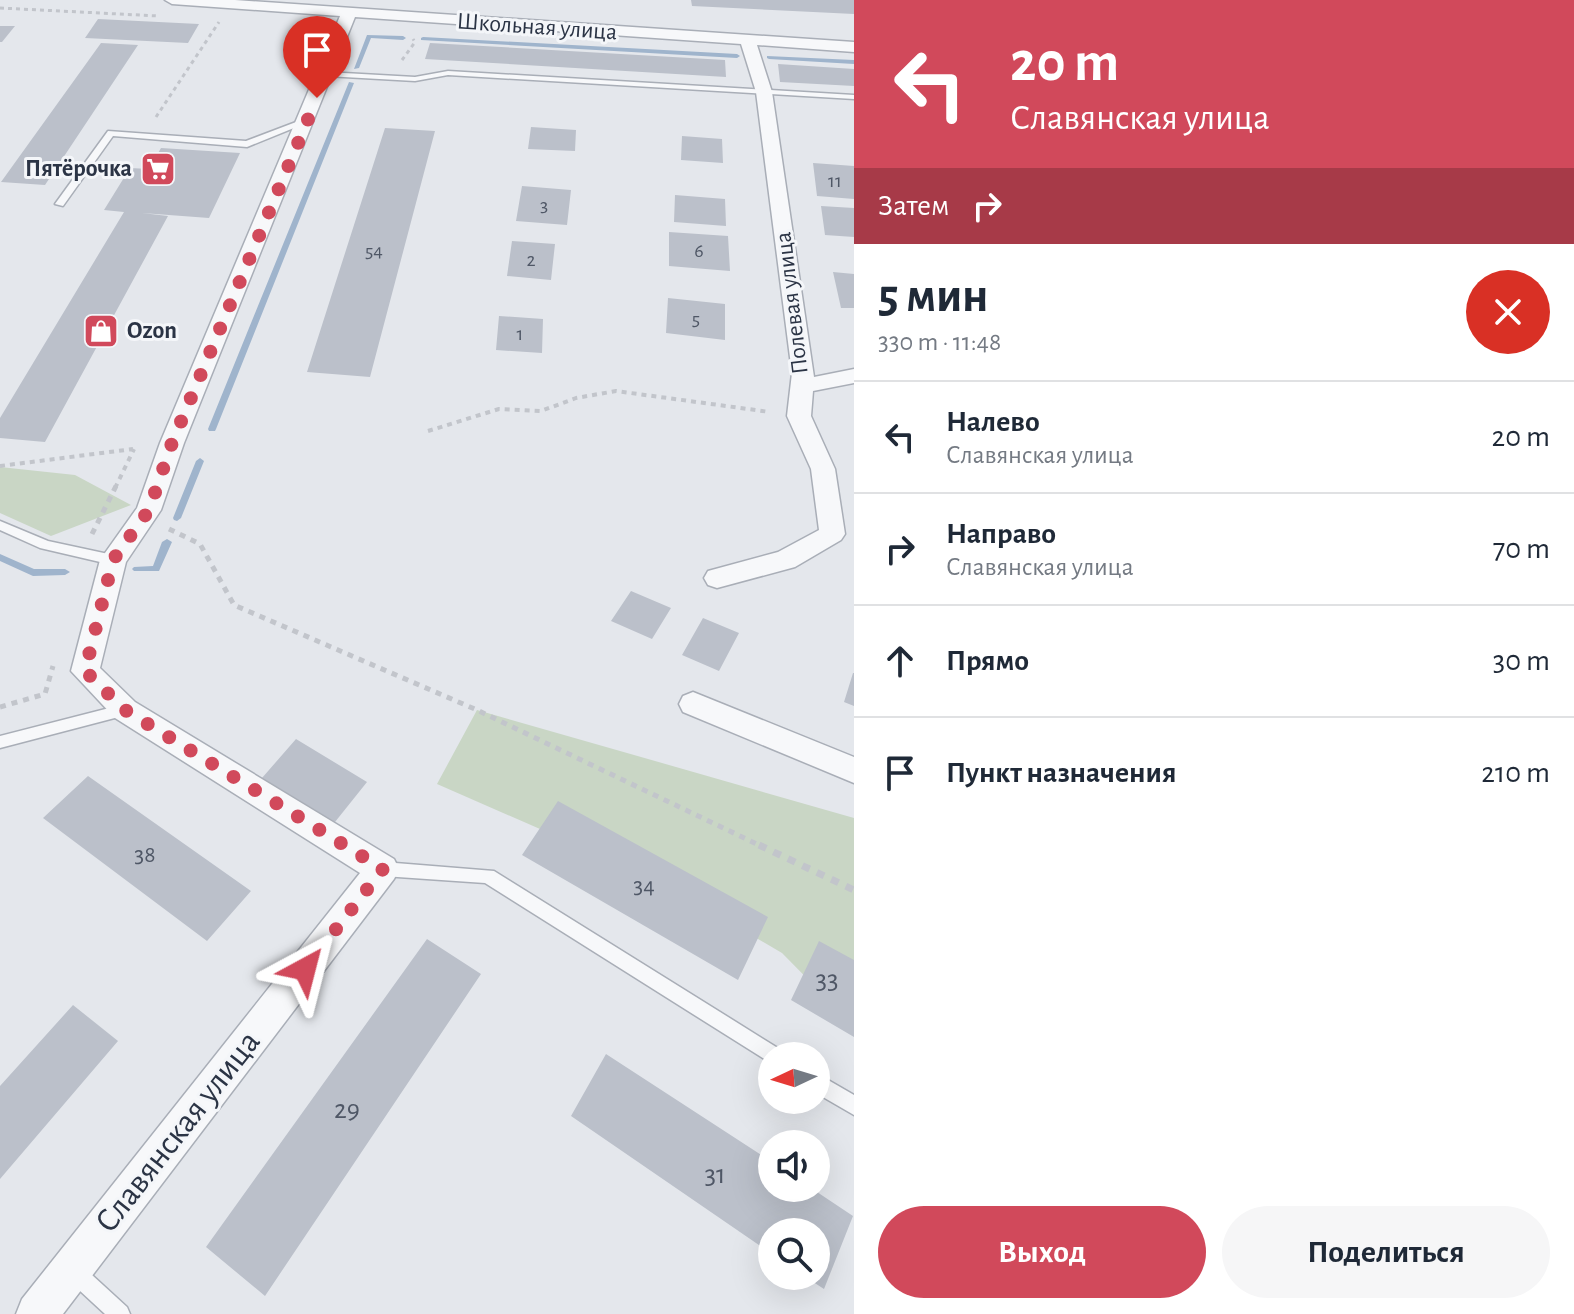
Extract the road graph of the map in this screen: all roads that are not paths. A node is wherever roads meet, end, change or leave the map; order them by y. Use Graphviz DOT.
graph roads {
  1 [pos="172,0"];
  2 [pos="229,2"];
  3 [pos="348,15"];
  4 [pos="748,41"];
  5 [pos="854,47"];
  6 [pos="326,74"];
  7 [pos="764,92"];
  8 [pos="854,97"];
  9 [pos="307,121"];
  10 [pos="60,204"];
  11 [pos="854,376"];
  12 [pos="801,386"];
  13 [pos="0,525"];
  14 [pos="113,560"];
  15 [pos="717,578"];
  16 [pos="693,704"];
  17 [pos="125,710"];
  18 [pos="0,742"];
  19 [pos="854,770"];
  20 [pos="383,869"];
  21 [pos="758,1045"];
  22 [pos="830,1091"];
  23 [pos="854,1106"];
  24 [pos="71,1270"];
  25 [pos="37,1314"];
  26 [pos="120,1314"];
  1 -- 2 [label="street, Школьная улица"];
  2 -- 3 [label="street, Школьная улица"];
  3 -- 4 [label="street, Школьная улица"];
  3 -- 6 [label="street"];
  4 -- 5 [label="street, Школьная улица"];
  4 -- 7 [label="street, Полевая улица"];
  6 -- 7 [label="lane"];
  6 -- 9 [label="street"];
  7 -- 8 [label="lane"];
  7 -- 12 [label="street, Полевая улица"];
  9 -- 10 [label="lane"];
  9 -- 14 [label="street"];
  11 -- 12 [label="street"];
  12 -- 15 [label="street, Полевая улица"];
  13 -- 14 [label="lane"];
  14 -- 17 [label="street"];
  16 -- 19 [label="street"];
  17 -- 18 [label="lane"];
  17 -- 20 [label="street"];
  20 -- 21 [label="lane"];
  20 -- 24 [label="street, Славянская улица"];
  22 -- 23 [label="lane"];
  24 -- 25 [label="street, Славянская улица"];
  24 -- 26 [label="lane"];
}
